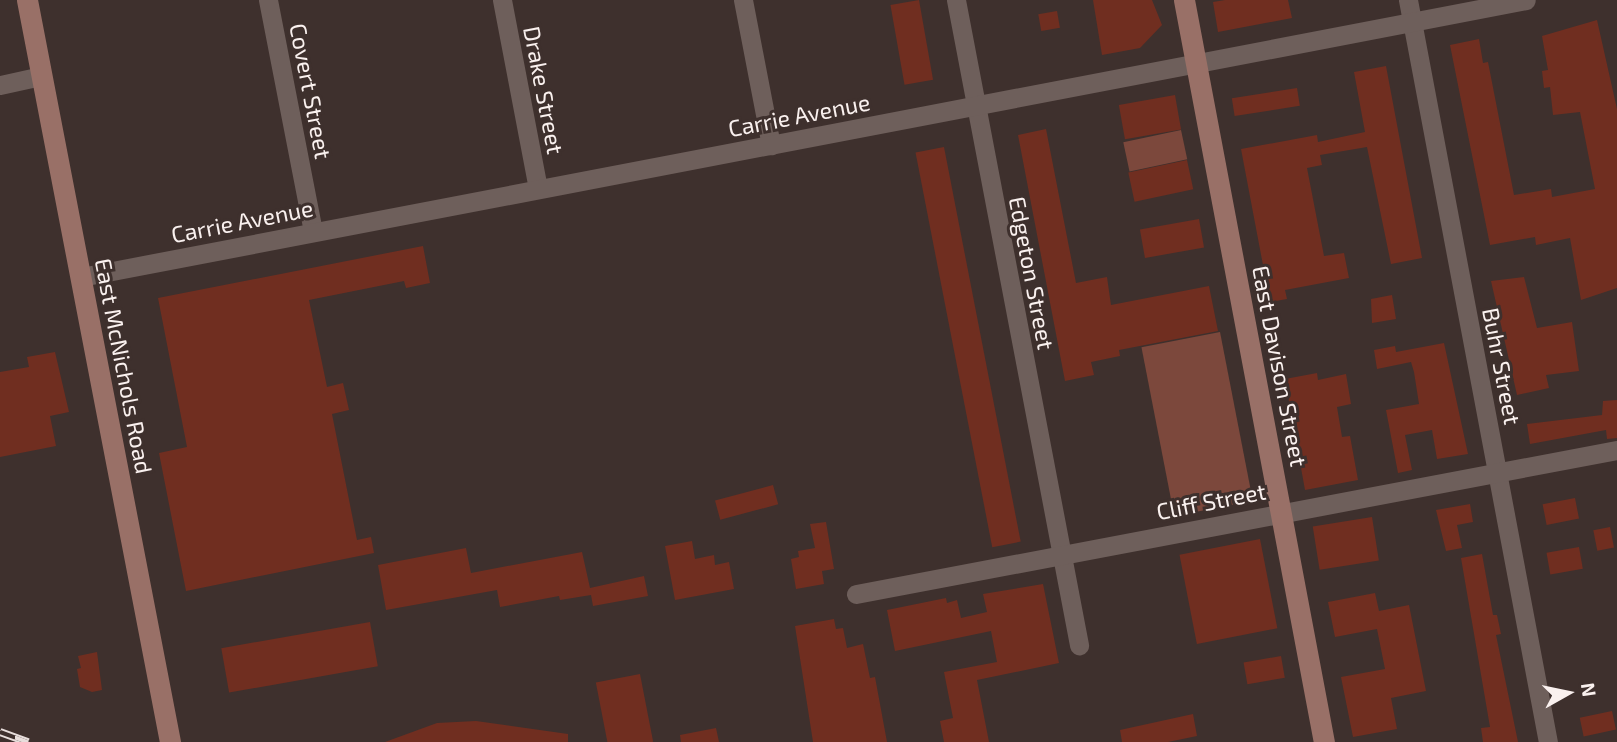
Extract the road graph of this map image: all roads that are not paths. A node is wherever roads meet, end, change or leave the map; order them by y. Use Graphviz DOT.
graph roads {
  1 [pos="27,0"];
  2 [pos="268,0"];
  3 [pos="502,0"];
  4 [pos="743,0"];
  5 [pos="956,0"];
  6 [pos="1184,0"];
  7 [pos="1408,0"];
  8 [pos="1526,0"];
  9 [pos="1412,22"];
  10 [pos="1196,64"];
  11 [pos="41,76"];
  12 [pos="0,85"];
  13 [pos="976,106"];
  14 [pos="771,145"];
  15 [pos="538,189"];
  16 [pos="313,232"];
  17 [pos="81,277"];
  18 [pos="1617,450"];
  19 [pos="1497,472"];
  20 [pos="1281,513"];
  21 [pos="1061,555"];
  22 [pos="856,594"];
  23 [pos="1079,645"];
  24 [pos="170,742"];
  25 [pos="1324,742"];
  26 [pos="1548,742"];
  1 -- 11 [label="main road, East McNichols Road"];
  2 -- 16 [label="street, Covert Street"];
  3 -- 15 [label="street, Drake Street"];
  4 -- 14 [label="street"];
  5 -- 13 [label="street, Edgeton Street"];
  6 -- 10 [label="main road, East Davison Street"];
  7 -- 9 [label="street, Buhr Street"];
  8 -- 9 [label="street, Carrie Avenue"];
  9 -- 10 [label="street, Carrie Avenue"];
  9 -- 19 [label="street, Buhr Street"];
  10 -- 13 [label="street, Carrie Avenue"];
  10 -- 20 [label="main road, East Davison Street"];
  11 -- 12 [label="street"];
  11 -- 17 [label="main road, East McNichols Road"];
  13 -- 14 [label="street, Carrie Avenue"];
  13 -- 21 [label="street, Edgeton Street"];
  14 -- 15 [label="street, Carrie Avenue"];
  15 -- 16 [label="street, Carrie Avenue"];
  16 -- 17 [label="street, Carrie Avenue"];
  17 -- 24 [label="main road, East McNichols Road"];
  18 -- 19 [label="street, Cliff Street"];
  19 -- 20 [label="street, Cliff Street"];
  19 -- 26 [label="street, Buhr Street"];
  20 -- 21 [label="street, Cliff Street"];
  20 -- 25 [label="main road, East Davison Street"];
  21 -- 22 [label="street, Cliff Street"];
  21 -- 23 [label="street, Edgeton Street"];
}
